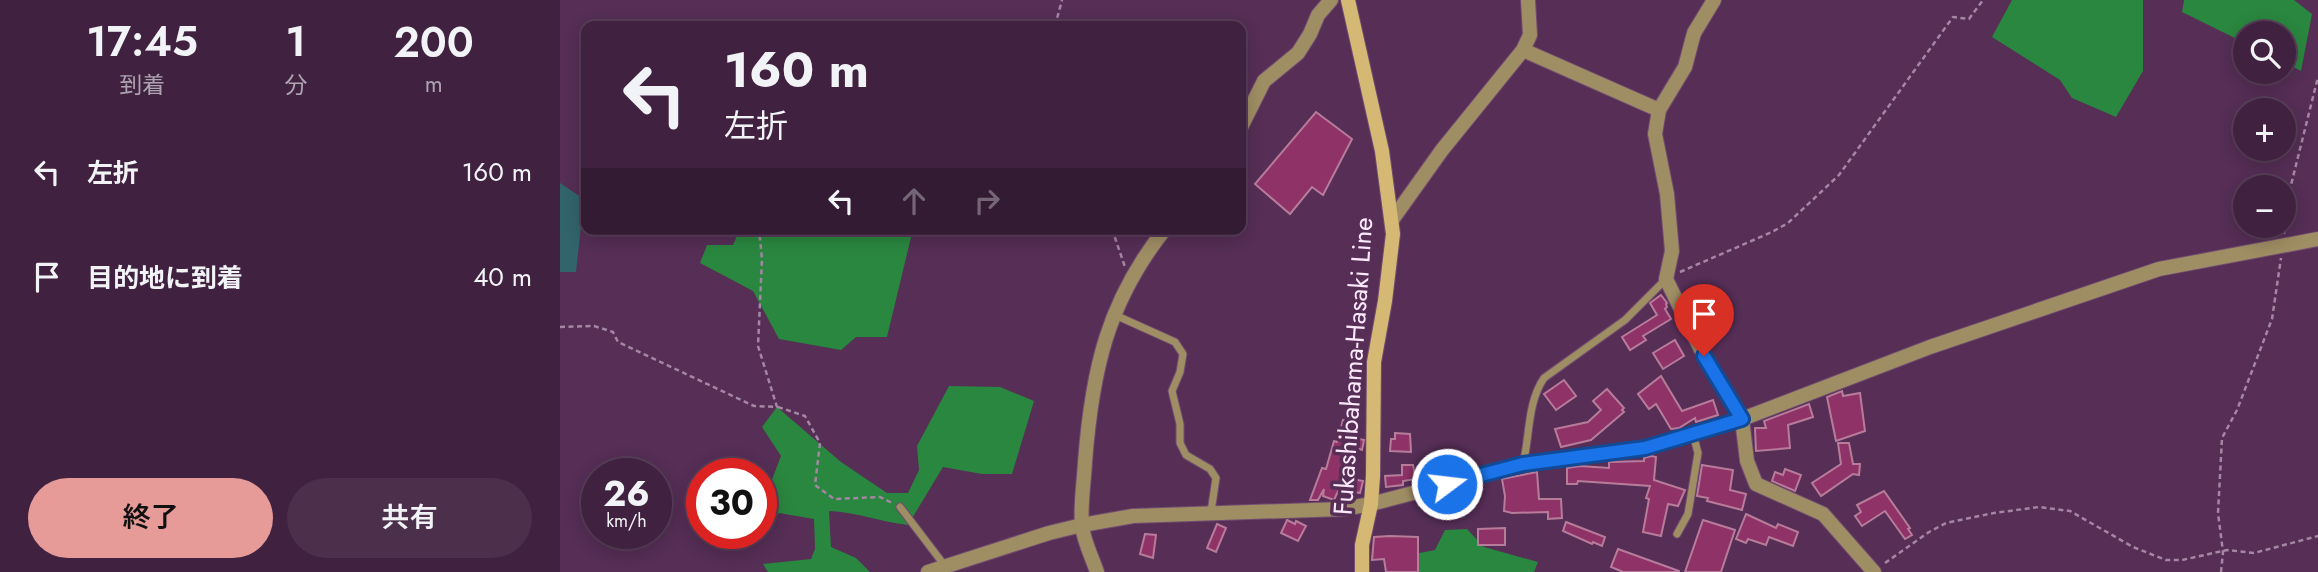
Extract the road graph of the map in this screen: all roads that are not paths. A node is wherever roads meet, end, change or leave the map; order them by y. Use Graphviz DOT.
graph roads {
  1 [pos="1331,0"];
  2 [pos="1348,0"];
  3 [pos="1528,0"];
  4 [pos="1714,0"];
  5 [pos="1523,50"];
  6 [pos="1659,110"];
  7 [pos="1246,117"];
  8 [pos="1392,220"];
  9 [pos="1160,235"];
  10 [pos="2318,239"];
  11 [pos="1667,278"];
  12 [pos="1114,315"];
  13 [pos="1742,419"];
  14 [pos="1693,434"];
  15 [pos="1523,464"];
  16 [pos="1371,504"];
  17 [pos="900,507"];
  18 [pos="1211,512"];
  19 [pos="1082,525"];
  20 [pos="1676,534"];
  21 [pos="946,566"];
  22 [pos="928,572"];
  23 [pos="1097,572"];
  24 [pos="1362,572"];
  25 [pos="1873,572"];
  1 -- 7 [label="street"];
  2 -- 8 [label="main road, Fukashibahama-Hasaki Line"];
  3 -- 5 [label="street"];
  4 -- 6 [label="street"];
  5 -- 6 [label="street"];
  5 -- 8 [label="street"];
  6 -- 11 [label="street"];
  8 -- 16 [label="main road, Fukashibahama-Hasaki Line"];
  9 -- 12 [label="street"];
  10 -- 13 [label="street"];
  11 -- 13 [label="street"];
  11 -- 15 [label="lane"];
  12 -- 18 [label="lane"];
  12 -- 19 [label="street"];
  13 -- 14 [label="street"];
  13 -- 25 [label="street"];
  14 -- 15 [label="street"];
  14 -- 20 [label="lane"];
  15 -- 16 [label="street"];
  16 -- 18 [label="street"];
  16 -- 24 [label="main road, Fukashibahama-Hasaki Line"];
  17 -- 21 [label="lane"];
  18 -- 19 [label="street"];
  19 -- 21 [label="street"];
  19 -- 23 [label="street"];
  21 -- 22 [label="street"];
}
